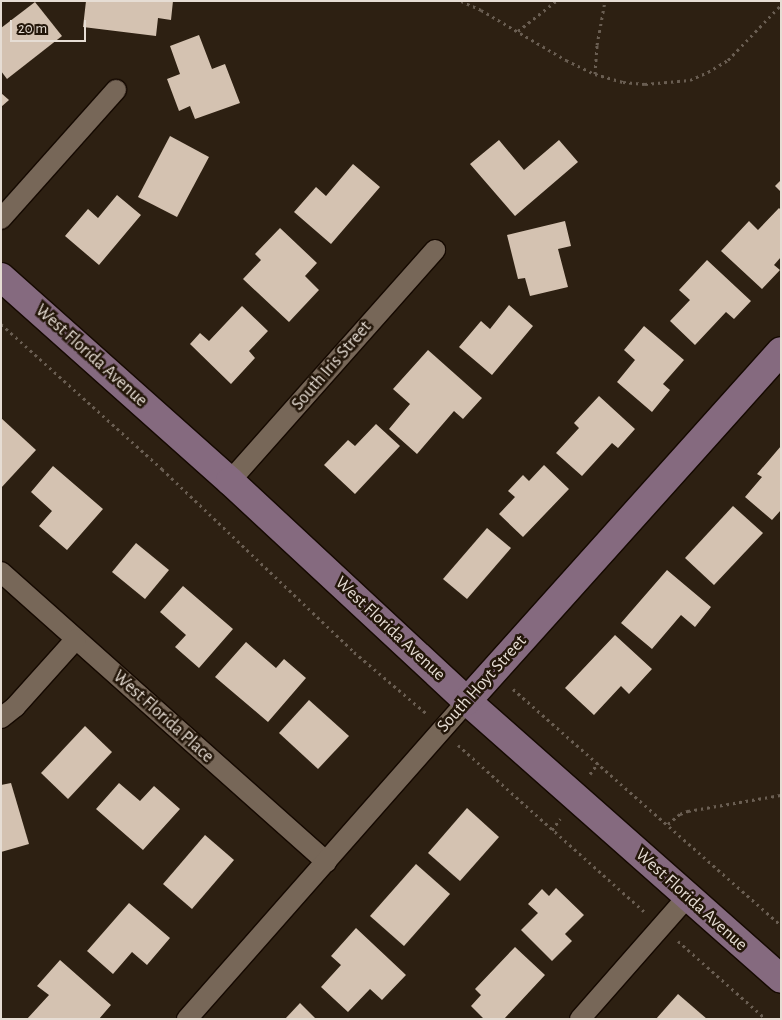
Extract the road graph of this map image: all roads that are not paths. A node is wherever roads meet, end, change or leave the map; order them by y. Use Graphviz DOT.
graph roads {
  1 [pos="116,90"];
  2 [pos="1,218"];
  3 [pos="435,250"];
  4 [pos="1,277"];
  5 [pos="781,351"];
  6 [pos="230,481"];
  7 [pos="1,572"];
  8 [pos="76,639"];
  9 [pos="467,701"];
  10 [pos="1,718"];
  11 [pos="326,862"];
  12 [pos="688,896"];
  13 [pos="781,979"];
  14 [pos="187,1019"];
  15 [pos="580,1019"];
  1 -- 2 [label="street"];
  3 -- 6 [label="street, South Iris Street"];
  4 -- 6 [label="street, West Florida Avenue"];
  5 -- 9 [label="street, South Hoyt Street"];
  6 -- 9 [label="street, West Florida Avenue"];
  7 -- 8 [label="street, West Florida Place"];
  8 -- 10 [label="street"];
  8 -- 11 [label="street, West Florida Place"];
  9 -- 11 [label="street, South Hoyt Street"];
  9 -- 12 [label="street, West Florida Avenue"];
  11 -- 14 [label="street, South Hoyt Street"];
  12 -- 13 [label="street, West Florida Avenue"];
  12 -- 15 [label="street"];
}
